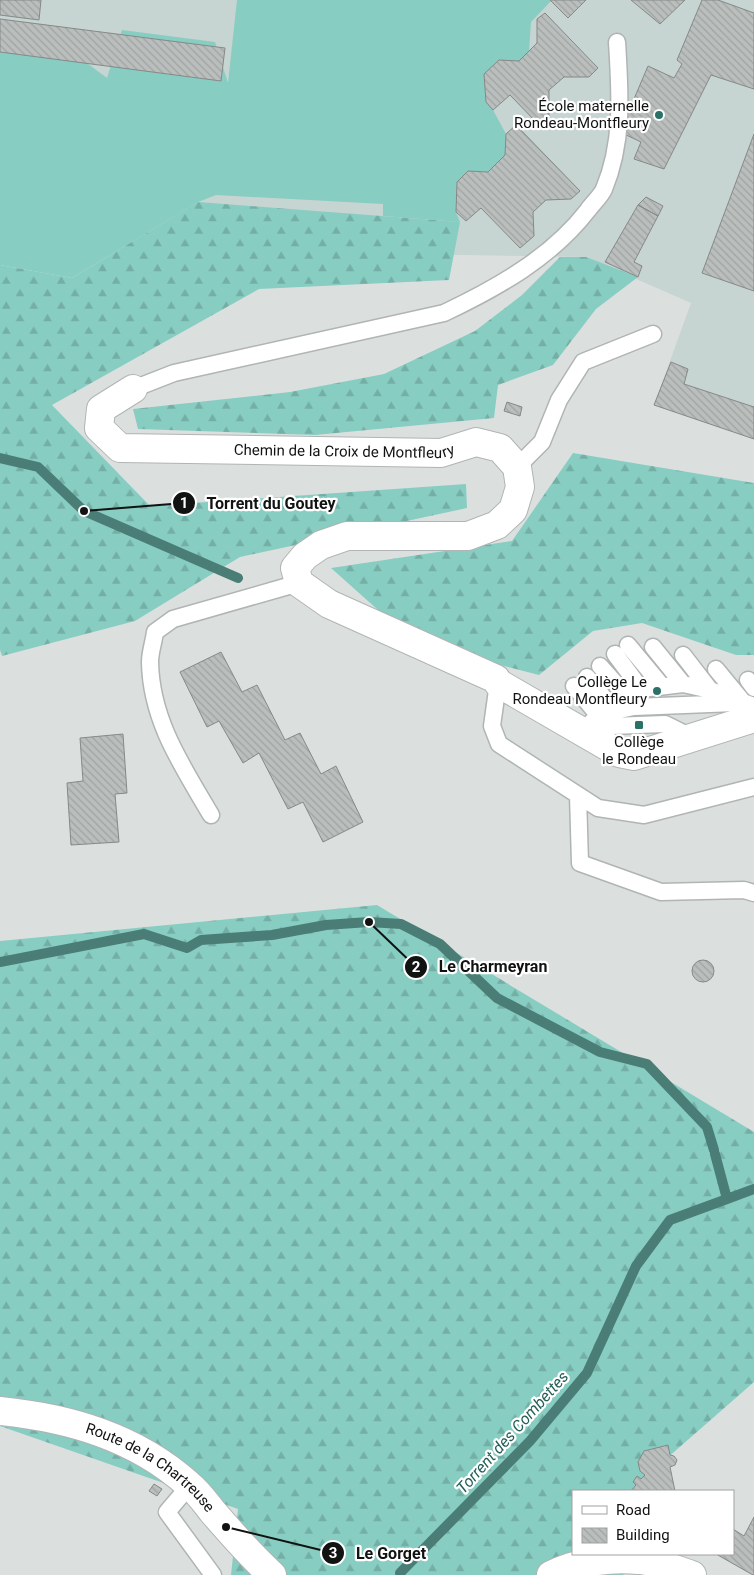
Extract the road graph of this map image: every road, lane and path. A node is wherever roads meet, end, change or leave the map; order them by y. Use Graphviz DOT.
graph roads {
  1 [pos="618,42"];
  2 [pos="652,334"];
  3 [pos="133,389"];
  4 [pos="517,468"];
  5 [pos="299,583"];
  6 [pos="653,647"];
  7 [pos="683,656"];
  8 [pos="600,666"];
  9 [pos="716,669"];
  10 [pos="588,677"];
  11 [pos="498,683"];
  12 [pos="683,684"];
  13 [pos="574,686"];
  14 [pos="662,686"];
  15 [pos="642,689"];
  16 [pos="710,690"];
  17 [pos="625,694"];
  18 [pos="751,709"];
  19 [pos="595,718"];
  20 [pos="754,787"];
  21 [pos="578,795"];
  22 [pos="211,815"];
  23 [pos="754,893"];
  24 [pos="0,1410"];
  25 [pos="190,1485"];
  26 [pos="213,1575"];
  27 [pos="272,1575"];
  28 [pos="551,1575"];
  29 [pos="692,1575"];
  1 -- 3 [label="lane, Chemin de la Croix de Montfleury"];
  2 -- 4 [label="lane"];
  3 -- 4 [label="street, Chemin de la Croix de Montfleury"];
  4 -- 5 [label="street"];
  5 -- 11 [label="street"];
  5 -- 22 [label="lane"];
  6 -- 12 [label="lane"];
  7 -- 16 [label="lane"];
  8 -- 17 [label="lane"];
  9 -- 18 [label="lane"];
  10 -- 19 [label="lane"];
  11 -- 19 [label="street"];
  11 -- 21 [label="lane"];
  12 -- 14 [label="lane"];
  12 -- 16 [label="lane"];
  13 -- 19 [label="lane"];
  14 -- 15 [label="lane"];
  14 -- 15 [label="lane"];
  15 -- 17 [label="lane"];
  16 -- 18 [label="lane"];
  17 -- 19 [label="lane"];
  18 -- 19 [label="lane"];
  18 -- 19 [label="street"];
  20 -- 21 [label="lane"];
  21 -- 23 [label="lane"];
  24 -- 25 [label="street, Route de la Chartreuse"];
  25 -- 26 [label="lane"];
  25 -- 27 [label="street, Route de la Chartreuse"];
  28 -- 29 [label="street"];
}
